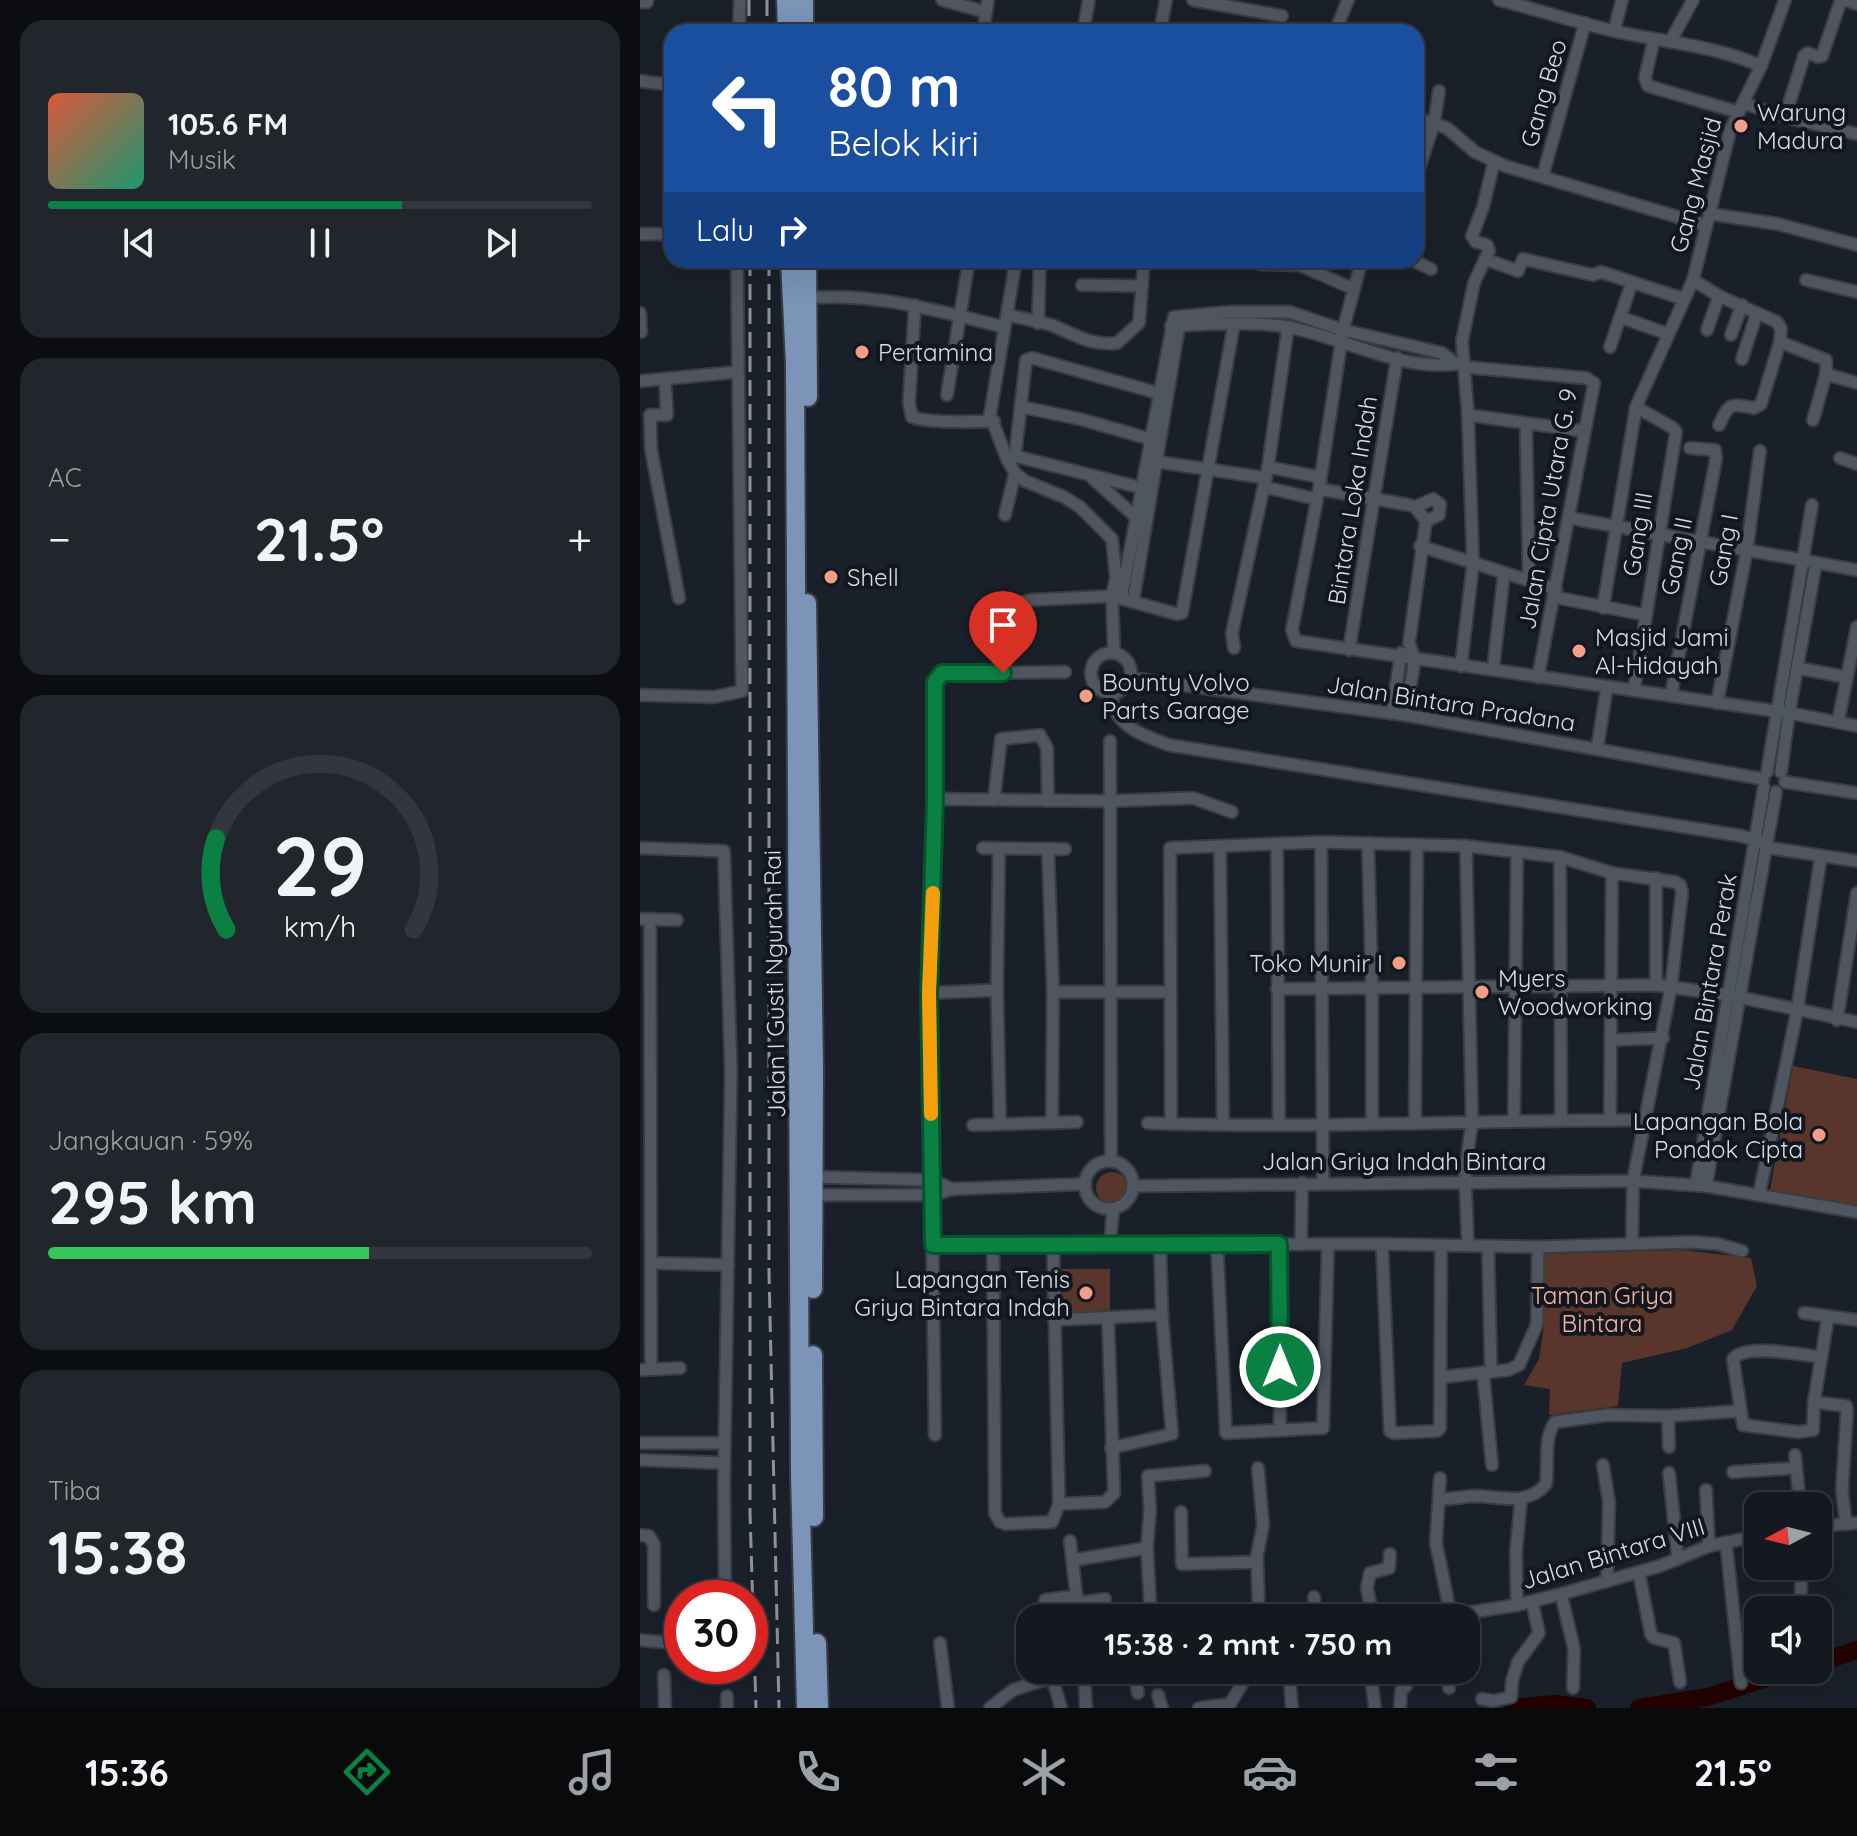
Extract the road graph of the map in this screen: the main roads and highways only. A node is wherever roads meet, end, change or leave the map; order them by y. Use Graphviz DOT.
graph roads {
  1 [pos="786,0"];
  2 [pos="804,0"];
  3 [pos="787,24"];
  4 [pos="804,24"];
  5 [pos="790,268"];
  6 [pos="807,268"];
  7 [pos="802,720"];
  8 [pos="806,1068"];
  9 [pos="807,1308"];
  10 [pos="806,1708"];
  11 [pos="819,1708"];
  1 -- 3 [label="main road"];
  2 -- 4 [label="main road"];
  5 -- 7 [label="main road, Jalan I Gusti Ngurah Rai"];
  6 -- 7 [label="main road, Jalan I Gusti Ngurah Rai"];
  7 -- 8 [label="main road, Jalan I Gusti Ngurah Rai"];
  8 -- 9 [label="main road, Jalan I Gusti Ngurah Rai"];
  8 -- 9 [label="main road, Jalan I Gusti Ngurah Rai"];
  9 -- 10 [label="main road, Jalan I Gusti Ngurah Rai"];
  9 -- 11 [label="main road, Jalan I Gusti Ngurah Rai"];
}
